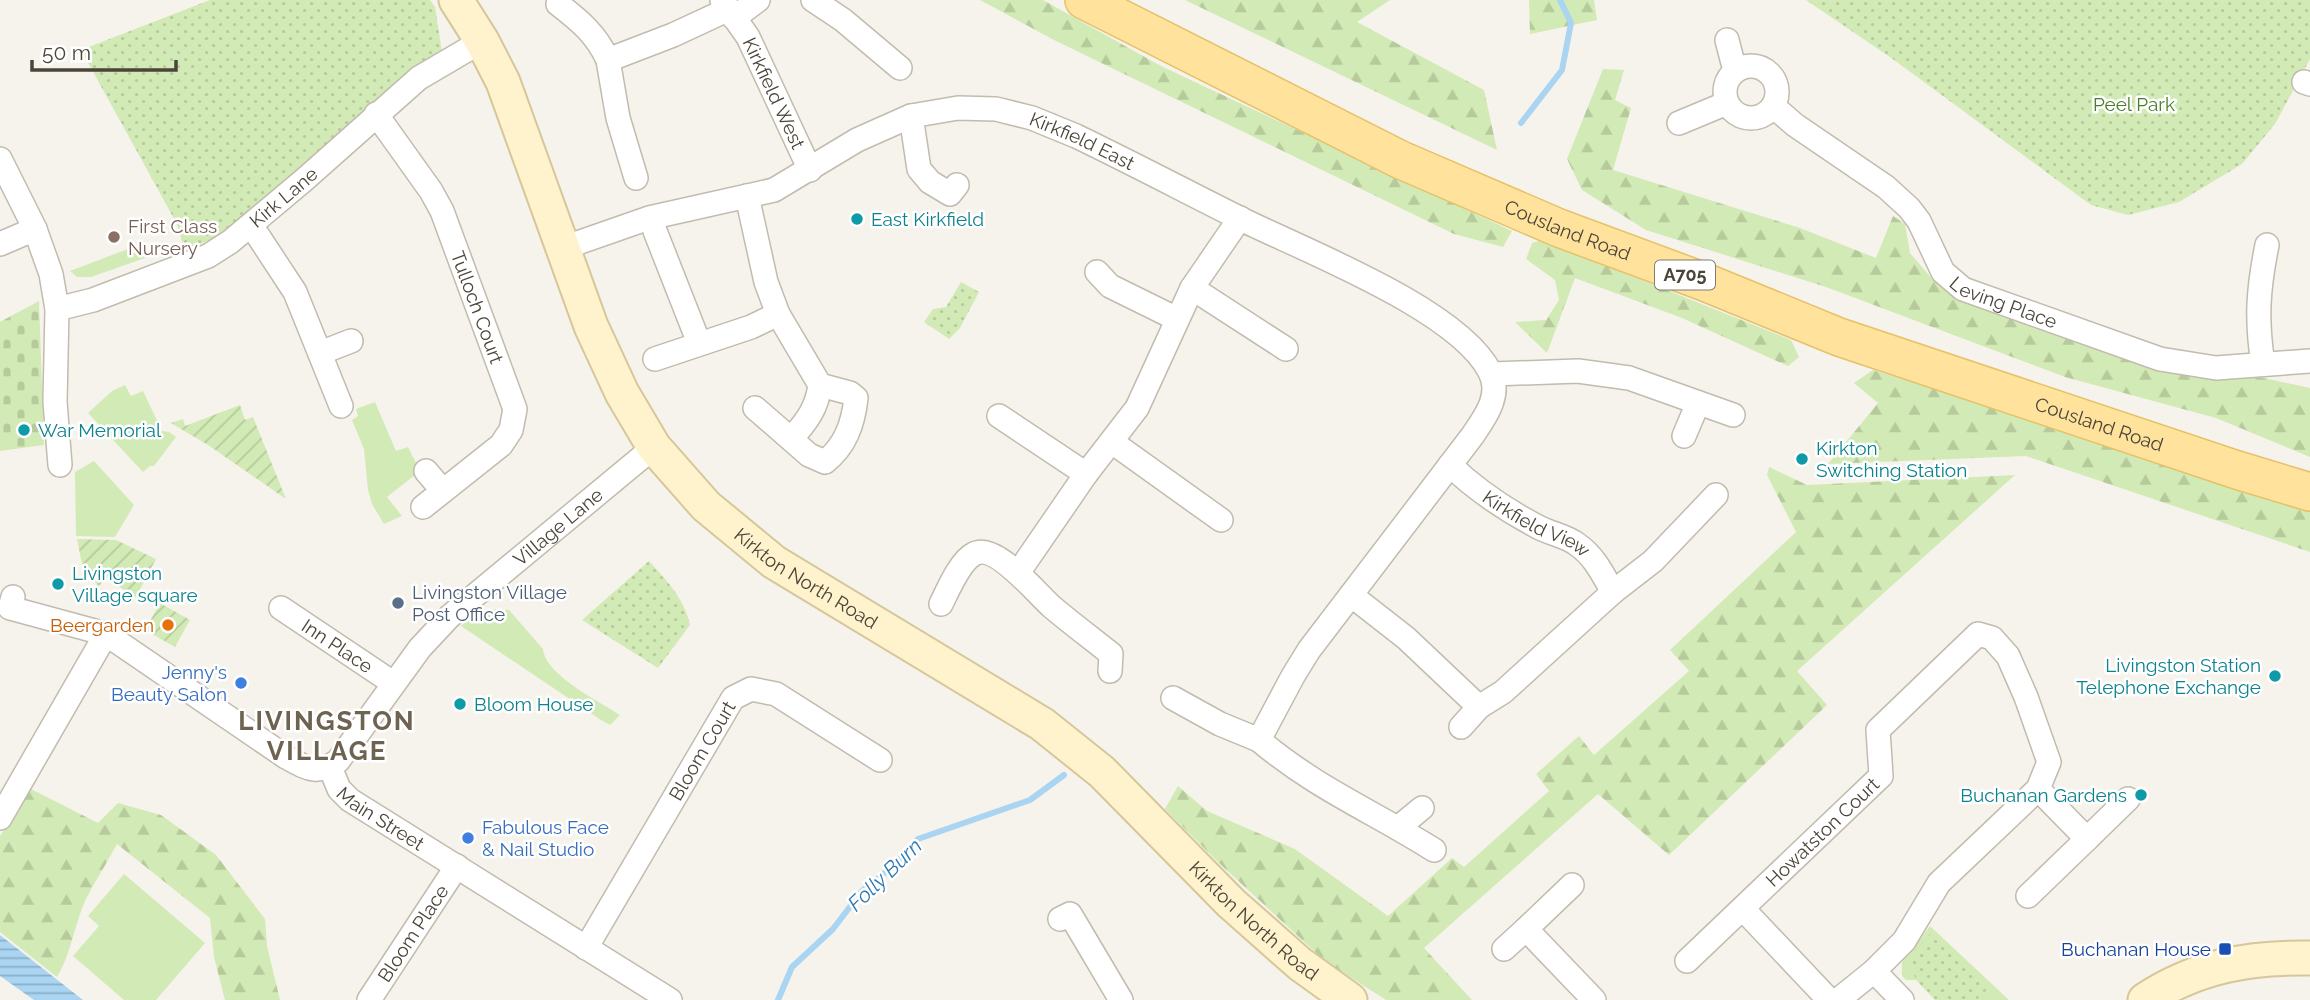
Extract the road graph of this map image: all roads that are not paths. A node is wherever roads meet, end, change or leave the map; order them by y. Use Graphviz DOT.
graph roads {
  1 [pos="456,0"];
  2 [pos="758,0"];
  3 [pos="813,0"];
  4 [pos="1084,0"];
  5 [pos="558,4"];
  6 [pos="728,9"];
  7 [pos="1727,40"];
  8 [pos="481,41"];
  9 [pos="608,60"];
  10 [pos="900,68"];
  11 [pos="1735,71"];
  12 [pos="1727,103"];
  13 [pos="1773,106"];
  14 [pos="376,114"];
  15 [pos="911,116"];
  16 [pos="1679,123"];
  17 [pos="0,159"];
  18 [pos="810,170"];
  19 [pos="636,178"];
  20 [pos="951,194"];
  21 [pos="747,196"];
  22 [pos="1240,218"];
  23 [pos="251,225"];
  24 [pos="36,229"];
  25 [pos="655,230"];
  26 [pos="0,244"];
  27 [pos="2267,245"];
  28 [pos="563,248"];
  29 [pos="1097,272"];
  30 [pos="1192,288"];
  31 [pos="57,309"];
  32 [pos="778,314"];
  33 [pos="1177,319"];
  34 [pos="351,341"];
  35 [pos="699,343"];
  36 [pos="1286,349"];
  37 [pos="320,353"];
  38 [pos="655,359"];
  39 [pos="2310,361"];
  40 [pos="2263,364"];
  41 [pos="1492,374"];
  42 [pos="820,385"];
  43 [pos="1698,403"];
  44 [pos="341,406"];
  45 [pos="755,408"];
  46 [pos="1733,415"];
  47 [pos="999,416"];
  48 [pos="1684,436"];
  49 [pos="792,438"];
  50 [pos="1112,442"];
  51 [pos="654,447"];
  52 [pos="60,465"];
  53 [pos="1450,465"];
  54 [pos="426,471"];
  55 [pos="1086,474"];
  56 [pos="443,491"];
  57 [pos="2310,492"];
  58 [pos="1716,495"];
  59 [pos="423,507"];
  60 [pos="1221,520"];
  61 [pos="1018,573"];
  62 [pos="1613,592"];
  63 [pos="1350,595"];
  64 [pos="13,597"];
  65 [pos="941,604"];
  66 [pos="281,608"];
  67 [pos="106,634"];
  68 [pos="1110,671"];
  69 [pos="393,683"];
  70 [pos="1173,698"];
  71 [pos="1479,707"];
  72 [pos="1461,727"];
  73 [pos="1259,740"];
  74 [pos="880,760"];
  75 [pos="330,766"];
  76 [pos="2038,789"];
  77 [pos="2128,800"];
  78 [pos="1422,808"];
  79 [pos="0,818"];
  80 [pos="1399,827"];
  81 [pos="2087,839"];
  82 [pos="1434,850"];
  83 [pos="457,866"];
  84 [pos="1572,885"];
  85 [pos="2028,896"];
  86 [pos="1743,909"];
  87 [pos="1073,912"];
  88 [pos="1526,929"];
  89 [pos="586,947"];
  90 [pos="1504,949"];
  91 [pos="2310,958"];
  92 [pos="1687,961"];
  93 [pos="1874,971"];
  94 [pos="362,996"];
  95 [pos="670,1000"];
  96 [pos="1121,1000"];
  97 [pos="1350,1000"];
  98 [pos="1594,1000"];
  99 [pos="1829,1000"];
  100 [pos="1838,1000"];
  101 [pos="1902,1000"];
  102 [pos="2145,1000"];
  1 -- 8 [label="main road, Kirkton North Road"];
  2 -- 6 [label="street, Kirkfield West"];
  3 -- 10 [label="street"];
  4 -- 57 [label="main road, Cousland Road / A705"];
  5 -- 9 [label="street"];
  6 -- 9 [label="street, Kirkfield West"];
  6 -- 18 [label="street, Kirkfield West"];
  7 -- 11 [label="street"];
  8 -- 14 [label="street, Kirk Lane"];
  8 -- 28 [label="main road, Kirkton North Road"];
  9 -- 19 [label="street"];
  11 -- 12 [label="street"];
  11 -- 13 [label="street"];
  12 -- 13 [label="street"];
  12 -- 16 [label="street"];
  13 -- 40 [label="street, Leving Place"];
  14 -- 23 [label="street, Kirk Lane"];
  14 -- 56 [label="street, Tulloch Court"];
  15 -- 18 [label="street, Kirkfield East"];
  15 -- 20 [label="street"];
  15 -- 22 [label="street, Kirkfield East"];
  17 -- 24 [label="street"];
  18 -- 21 [label="street, Kirkfield East"];
  21 -- 28 [label="street, Kirkfield East"];
  21 -- 32 [label="street"];
  22 -- 30 [label="street"];
  22 -- 41 [label="street, Kirkfield East"];
  23 -- 31 [label="street, Kirk Lane"];
  23 -- 37 [label="street"];
  24 -- 26 [label="street"];
  24 -- 31 [label="street"];
  25 -- 35 [label="street"];
  27 -- 40 [label="street"];
  28 -- 51 [label="main road, Kirkton North Road"];
  29 -- 33 [label="street"];
  30 -- 33 [label="street"];
  30 -- 36 [label="street"];
  31 -- 52 [label="street"];
  32 -- 35 [label="street"];
  32 -- 42 [label="street"];
  33 -- 50 [label="street"];
  34 -- 37 [label="street"];
  35 -- 38 [label="street"];
  37 -- 44 [label="street"];
  39 -- 40 [label="street, Leving Place"];
  41 -- 43 [label="street"];
  41 -- 53 [label="street"];
  42 -- 49 [label="street"];
  42 -- 49 [label="street"];
  43 -- 46 [label="street"];
  43 -- 48 [label="street"];
  45 -- 49 [label="street"];
  47 -- 55 [label="street"];
  50 -- 55 [label="street"];
  50 -- 60 [label="street"];
  51 -- 69 [label="street, Village Lane"];
  51 -- 97 [label="main road, Kirkton North Road"];
  53 -- 62 [label="street, Kirkfield View"];
  53 -- 63 [label="street"];
  54 -- 56 [label="street"];
  55 -- 61 [label="street"];
  56 -- 59 [label="street, Tulloch Court"];
  58 -- 62 [label="street"];
  61 -- 65 [label="street"];
  61 -- 68 [label="street"];
  62 -- 71 [label="street"];
  63 -- 71 [label="street"];
  63 -- 73 [label="street"];
  64 -- 67 [label="street"];
  66 -- 69 [label="street, Inn Place"];
  67 -- 75 [label="street, Main Street"];
  67 -- 79 [label="street"];
  69 -- 75 [label="street, Village Lane"];
  70 -- 73 [label="street"];
  71 -- 72 [label="street"];
  73 -- 80 [label="street"];
  74 -- 89 [label="street, Bloom Court"];
  75 -- 83 [label="street, Main Street"];
  76 -- 81 [label="street"];
  76 -- 86 [label="street, Howatston Court"];
  76 -- 93 [label="street"];
  77 -- 81 [label="street"];
  78 -- 80 [label="street"];
  80 -- 82 [label="street"];
  81 -- 85 [label="street"];
  83 -- 89 [label="street, Main Street"];
  83 -- 94 [label="street, Bloom Place"];
  84 -- 88 [label="street"];
  86 -- 92 [label="street, Howatston Court"];
  86 -- 99 [label="street"];
  87 -- 96 [label="street"];
  88 -- 90 [label="street"];
  88 -- 98 [label="street"];
  89 -- 95 [label="street, Main Street"];
  91 -- 102 [label="main road"];
  93 -- 100 [label="street"];
  93 -- 101 [label="street"];
}
